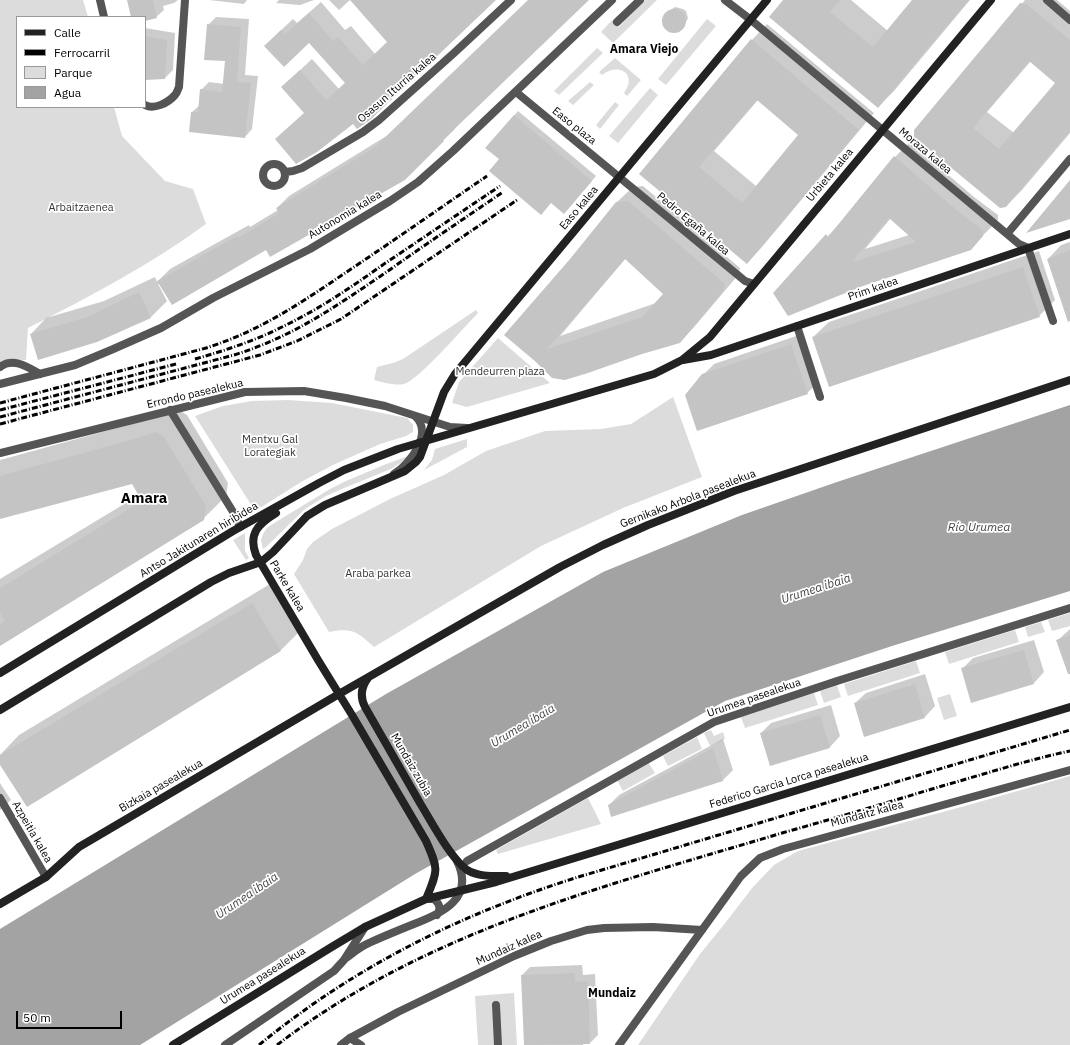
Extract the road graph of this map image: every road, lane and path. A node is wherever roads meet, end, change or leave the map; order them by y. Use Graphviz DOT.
graph roads {
  1 [pos="100,0"];
  2 [pos="185,0"];
  3 [pos="511,0"];
  4 [pos="612,0"];
  5 [pos="640,0"];
  6 [pos="725,0"];
  7 [pos="767,0"];
  8 [pos="991,0"];
  9 [pos="1047,0"];
  10 [pos="104,16"];
  11 [pos="751,20"];
  12 [pos="1070,20"];
  13 [pos="617,22"];
  14 [pos="516,92"];
  15 [pos="146,105"];
  16 [pos="882,130"];
  17 [pos="1070,159"];
  18 [pos="285,172"];
  19 [pos="619,177"];
  20 [pos="1007,234"];
  21 [pos="1070,234"];
  22 [pos="1028,248"];
  23 [pos="754,284"];
  24 [pos="1053,321"];
  25 [pos="797,326"];
  26 [pos="682,360"];
  27 [pos="0,367"];
  28 [pos="40,374"];
  29 [pos="1070,380"];
  30 [pos="0,384"];
  31 [pos="820,397"];
  32 [pos="170,410"];
  33 [pos="414,416"];
  34 [pos="434,422"];
  35 [pos="469,428"];
  36 [pos="423,441"];
  37 [pos="0,453"];
  38 [pos="294,497"];
  39 [pos="240,527"];
  40 [pos="260,562"];
  41 [pos="1070,608"];
  42 [pos="0,673"];
  43 [pos="368,677"];
  44 [pos="339,694"];
  45 [pos="1070,707"];
  46 [pos="0,710"];
  47 [pos="1070,770"];
  48 [pos="0,798"];
  49 [pos="457,861"];
  50 [pos="467,861"];
  51 [pos="515,876"];
  52 [pos="46,877"];
  53 [pos="460,890"];
  54 [pos="426,899"];
  55 [pos="0,904"];
  56 [pos="437,915"];
  57 [pos="365,928"];
  58 [pos="702,930"];
  59 [pos="344,960"];
  60 [pos="496,1005"];
  61 [pos="350,1038"];
  62 [pos="173,1045"];
  63 [pos="225,1045"];
  64 [pos="341,1045"];
  65 [pos="361,1045"];
  66 [pos="498,1045"];
  67 [pos="619,1045"];
  1 -- 10 [label="street"];
  2 -- 15 [label="street"];
  3 -- 18 [label="street, Osasun Iturria kalea"];
  4 -- 14 [label="street, Autonomia kalea"];
  5 -- 13 [label="street"];
  6 -- 11 [label="street, Moraza kalea"];
  7 -- 11 [label="main road, Easo kalea"];
  8 -- 16 [label="main road, Urbieta kalea"];
  9 -- 12 [label="street"];
  11 -- 16 [label="street, Moraza kalea"];
  11 -- 19 [label="main road, Easo kalea"];
  14 -- 19 [label="street, Easo plaza"];
  14 -- 28 [label="street, Autonomia kalea"];
  16 -- 20 [label="street, Moraza kalea"];
  16 -- 23 [label="main road, Urbieta kalea"];
  17 -- 20 [label="street"];
  19 -- 23 [label="street, Pedro Egaña kalea"];
  19 -- 34 [label="main road, Easo kalea"];
  20 -- 22 [label="street, Moraza kalea"];
  21 -- 22 [label="main road, Prim kalea"];
  22 -- 24 [label="street"];
  22 -- 25 [label="main road, Prim kalea"];
  23 -- 26 [label="main road, Urbieta kalea"];
  25 -- 26 [label="main road, Prim kalea"];
  25 -- 31 [label="street"];
  26 -- 35 [label="main road"];
  27 -- 28 [label="street"];
  28 -- 30 [label="street, Autonomia kalea"];
  29 -- 43 [label="main road, Gernikako Arbola pasealekua"];
  32 -- 33 [label="street, Errondo pasealekua"];
  32 -- 37 [label="street, Errondo pasealekua"];
  32 -- 39 [label="street"];
  33 -- 34 [label="street"];
  33 -- 36 [label="street"];
  34 -- 35 [label="street"];
  34 -- 36 [label="main road, Easo kalea"];
  35 -- 36 [label="main road, Antso Jakitunaren hiribidea"];
  36 -- 38 [label="main road, Antso Jakitunaren hiribidea"];
  36 -- 40 [label="main road"];
  38 -- 39 [label="main road, Antso Jakitunaren hiribidea"];
  38 -- 40 [label="main road, Parke kalea"];
  39 -- 42 [label="main road, Antso Jakitunaren hiribidea"];
  40 -- 44 [label="main road, Parke kalea"];
  40 -- 46 [label="main road"];
  41 -- 50 [label="street, Urumea pasealekua"];
  43 -- 44 [label="main road, Gernikako Arbola pasealekua"];
  43 -- 49 [label="main road, Mundaiz zubia"];
  44 -- 52 [label="main road, Bizkaia pasealekua"];
  44 -- 54 [label="main road"];
  45 -- 51 [label="main road, Federico Garcia Lorca pasealekua"];
  47 -- 58 [label="street, Mundaitz kalea"];
  48 -- 52 [label="street, Azpeitia kalea"];
  49 -- 51 [label="main road, Federico Garcia Lorca pasealekua"];
  49 -- 53 [label="street"];
  51 -- 53 [label="main road, Federico Garcia Lorca pasealekua"];
  52 -- 55 [label="main road, Bizkaia pasealekua"];
  53 -- 54 [label="main road, Federico Garcia Lorca pasealekua"];
  53 -- 56 [label="street"];
  54 -- 56 [label="street"];
  54 -- 57 [label="main road, Urumea pasealekua"];
  56 -- 59 [label="street"];
  57 -- 59 [label="street"];
  57 -- 62 [label="main road, Urumea pasealekua"];
  58 -- 61 [label="street, Mundaiz kalea"];
  58 -- 67 [label="street, Mundaitz kalea"];
  59 -- 63 [label="street"];
  60 -- 66 [label="street"];
  61 -- 64 [label="street, Mundaiz kalea"];
  61 -- 65 [label="street"];
}
